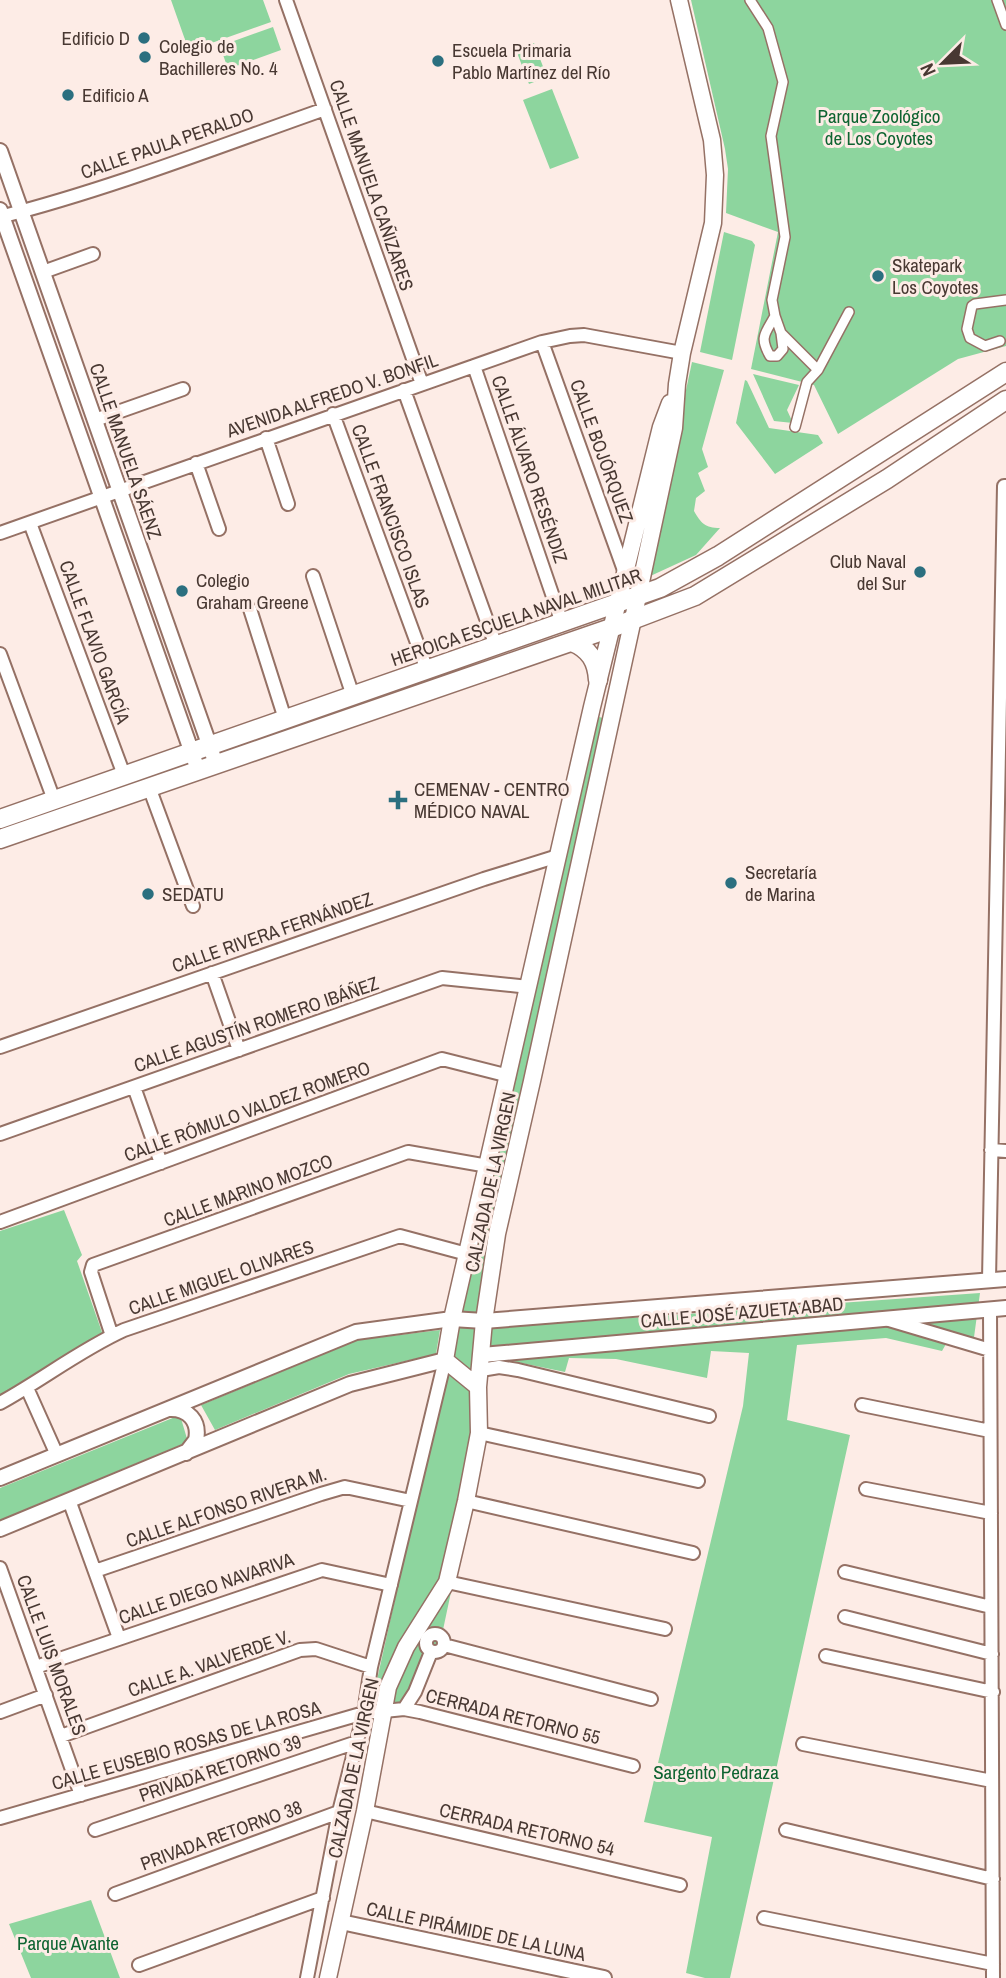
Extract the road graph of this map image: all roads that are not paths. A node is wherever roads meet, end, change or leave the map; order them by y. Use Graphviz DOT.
graph roads {
  1 [pos="286,0"];
  2 [pos="679,0"];
  3 [pos="750,0"];
  4 [pos="997,0"];
  5 [pos="1006,25"];
  6 [pos="325,109"];
  7 [pos="0,151"];
  8 [pos="22,213"];
  9 [pos="1,215"];
  10 [pos="5,240"];
  11 [pos="93,254"];
  12 [pos="43,272"];
  13 [pos="1006,300"];
  14 [pos="849,312"];
  15 [pos="775,316"];
  16 [pos="781,333"];
  17 [pos="1000,341"];
  18 [pos="542,342"];
  19 [pos="682,354"];
  20 [pos="474,366"];
  21 [pos="818,370"];
  22 [pos="1006,372"];
  23 [pos="422,384"];
  24 [pos="677,384"];
  25 [pos="183,389"];
  26 [pos="404,390"];
  27 [pos="1006,400"];
  28 [pos="334,414"];
  29 [pos="95,420"];
  30 [pos="795,427"];
  31 [pos="266,438"];
  32 [pos="872,458"];
  33 [pos="196,463"];
  34 [pos="887,479"];
  35 [pos="1005,486"];
  36 [pos="120,491"];
  37 [pos="101,497"];
  38 [pos="288,504"];
  39 [pos="30,523"];
  40 [pos="219,530"];
  41 [pos="0,533"];
  42 [pos="1004,570"];
  43 [pos="625,573"];
  44 [pos="313,576"];
  45 [pos="638,596"];
  46 [pos="618,604"];
  47 [pos="250,609"];
  48 [pos="633,619"];
  49 [pos="562,623"];
  50 [pos="611,628"];
  51 [pos="572,642"];
  52 [pos="496,646"];
  53 [pos="1004,649"];
  54 [pos="0,654"];
  55 [pos="427,670"];
  56 [pos="598,680"];
  57 [pos="353,696"];
  58 [pos="285,719"];
  59 [pos="210,746"];
  60 [pos="191,752"];
  61 [pos="216,764"];
  62 [pos="198,770"];
  63 [pos="124,775"];
  64 [pos="149,787"];
  65 [pos="1002,796"];
  66 [pos="54,800"];
  67 [pos="0,819"];
  68 [pos="0,839"];
  69 [pos="558,856"];
  70 [pos="1002,866"];
  71 [pos="193,906"];
  72 [pos="1001,924"];
  73 [pos="212,974"];
  74 [pos="1000,985"];
  75 [pos="529,987"];
  76 [pos="0,1047"];
  77 [pos="239,1050"];
  78 [pos="509,1076"];
  79 [pos="134,1087"];
  80 [pos="0,1134"];
  81 [pos="991,1150"];
  82 [pos="1006,1151"];
  83 [pos="162,1163"];
  84 [pos="488,1166"];
  85 [pos="0,1222"];
  86 [pos="467,1254"];
  87 [pos="1006,1279"];
  88 [pos="989,1280"];
  89 [pos="1006,1308"];
  90 [pos="990,1310"];
  91 [pos="452,1319"];
  92 [pos="885,1319"];
  93 [pos="484,1321"];
  94 [pos="112,1336"];
  95 [pos="990,1350"];
  96 [pos="445,1360"];
  97 [pos="480,1371"];
  98 [pos="27,1388"];
  99 [pos="0,1403"];
  100 [pos="862,1405"];
  101 [pos="163,1411"];
  102 [pos="709,1416"];
  103 [pos="990,1431"];
  104 [pos="479,1433"];
  105 [pos="57,1455"];
  106 [pos="181,1455"];
  107 [pos="0,1478"];
  108 [pos="698,1481"];
  109 [pos="866,1489"];
  110 [pos="69,1500"];
  111 [pos="411,1501"];
  112 [pos="466,1501"];
  113 [pos="991,1513"];
  114 [pos="0,1529"];
  115 [pos="693,1553"];
  116 [pos="0,1567"];
  117 [pos="95,1571"];
  118 [pos="845,1572"];
  119 [pos="447,1582"];
  120 [pos="391,1584"];
  121 [pos="5,1598"];
  122 [pos="991,1607"];
  123 [pos="845,1617"];
  124 [pos="665,1629"];
  125 [pos="119,1638"];
  126 [pos="992,1654"];
  127 [pos="827,1656"];
  128 [pos="37,1667"];
  129 [pos="371,1667"];
  130 [pos="993,1692"];
  131 [pos="46,1695"];
  132 [pos="651,1699"];
  133 [pos="404,1709"];
  134 [pos="0,1712"];
  135 [pos="364,1713"];
  136 [pos="383,1713"];
  137 [pos="61,1736"];
  138 [pos="357,1742"];
  139 [pos="803,1744"];
  140 [pos="634,1766"];
  141 [pos="992,1781"];
  142 [pos="81,1796"];
  143 [pos="365,1811"];
  144 [pos="339,1812"];
  145 [pos="0,1818"];
  146 [pos="96,1830"];
  147 [pos="786,1830"];
  148 [pos="993,1879"];
  149 [pos="680,1885"];
  150 [pos="115,1894"];
  151 [pos="323,1898"];
  152 [pos="764,1918"];
  153 [pos="341,1922"];
  154 [pos="139,1965"];
  155 [pos="993,1971"];
  156 [pos="307,1978"];
  157 [pos="328,1978"];
  158 [pos="604,1978"];
  1 -- 6 [label="street, CALLE MANUELA CAÑIZARES"];
  2 -- 19 [label="main road, CALZADA DE LA VIRGEN"];
  3 -- 15 [label="street"];
  4 -- 5 [label="street"];
  6 -- 8 [label="street, CALLE PAULA PERALDO"];
  6 -- 23 [label="street, CALLE MANUELA CAÑIZARES"];
  7 -- 8 [label="street, CALLE MANUELA SÁENZ"];
  8 -- 9 [label="street, CALLE PAULA PERALDO"];
  8 -- 12 [label="street, CALLE MANUELA SÁENZ"];
  9 -- 10 [label="street, CALLE MANUELA SÁENZ"];
  10 -- 37 [label="street, CALLE MANUELA SÁENZ"];
  11 -- 12 [label="street"];
  12 -- 29 [label="street, CALLE MANUELA SÁENZ"];
  13 -- 17 [label="street"];
  14 -- 21 [label="street"];
  15 -- 16 [label="street"];
  15 -- 16 [label="street"];
  16 -- 21 [label="street"];
  18 -- 19 [label="street, AVENIDA ALFREDO V. BONFIL"];
  18 -- 20 [label="street, AVENIDA ALFREDO V. BONFIL"];
  18 -- 43 [label="street, CALLE BOJÓRQUEZ"];
  19 -- 24 [label="main road, CALZADA DE LA VIRGEN"];
  20 -- 23 [label="street, AVENIDA ALFREDO V. BONFIL"];
  20 -- 49 [label="street, CALLE ÁLVARO RESÉNDIZ"];
  21 -- 30 [label="street"];
  22 -- 32 [label="main road, HEROICA ESCUELA NAVAL MILITAR"];
  23 -- 26 [label="street, AVENIDA ALFREDO V. BONFIL"];
  24 -- 43 [label="main road, CALZADA DE LA VIRGEN"];
  24 -- 45 [label="main road, CALZADA DE LA VIRGEN"];
  25 -- 29 [label="street"];
  26 -- 28 [label="street, AVENIDA ALFREDO V. BONFIL"];
  26 -- 52 [label="street"];
  27 -- 34 [label="main road, HEROICA ESCUELA NAVAL MILITAR"];
  28 -- 31 [label="street, AVENIDA ALFREDO V. BONFIL"];
  28 -- 55 [label="street, CALLE FRANCISCO ISLAS"];
  29 -- 36 [label="street, CALLE MANUELA SÁENZ"];
  31 -- 33 [label="street, AVENIDA ALFREDO V. BONFIL"];
  31 -- 38 [label="street"];
  32 -- 34 [label="main road"];
  32 -- 45 [label="main road, HEROICA ESCUELA NAVAL MILITAR"];
  33 -- 36 [label="street, AVENIDA ALFREDO V. BONFIL"];
  33 -- 40 [label="street"];
  34 -- 48 [label="main road, HEROICA ESCUELA NAVAL MILITAR"];
  35 -- 42 [label="street"];
  36 -- 37 [label="street, AVENIDA ALFREDO V. BONFIL"];
  36 -- 59 [label="street, CALLE MANUELA SÁENZ"];
  37 -- 39 [label="street, AVENIDA ALFREDO V. BONFIL"];
  37 -- 60 [label="street, CALLE MANUELA SÁENZ"];
  39 -- 41 [label="street, AVENIDA ALFREDO V. BONFIL"];
  39 -- 63 [label="street, CALLE FLAVIO GARCÍA"];
  42 -- 53 [label="street"];
  43 -- 46 [label="main road, CALZADA DE LA VIRGEN"];
  44 -- 57 [label="street"];
  45 -- 46 [label="main road, HEROICA ESCUELA NAVAL MILITAR"];
  45 -- 48 [label="main road, CALZADA DE LA VIRGEN"];
  46 -- 49 [label="main road, HEROICA ESCUELA NAVAL MILITAR"];
  46 -- 50 [label="main road, CALZADA DE LA VIRGEN"];
  47 -- 58 [label="street"];
  48 -- 50 [label="main road, HEROICA ESCUELA NAVAL MILITAR"];
  48 -- 93 [label="main road, CALZADA DE LA VIRGEN"];
  49 -- 52 [label="main road, HEROICA ESCUELA NAVAL MILITAR"];
  50 -- 51 [label="main road, HEROICA ESCUELA NAVAL MILITAR"];
  50 -- 56 [label="main road, CALZADA DE LA VIRGEN"];
  51 -- 56 [label="main road"];
  51 -- 61 [label="main road, HEROICA ESCUELA NAVAL MILITAR"];
  52 -- 55 [label="main road, HEROICA ESCUELA NAVAL MILITAR"];
  53 -- 65 [label="street"];
  54 -- 66 [label="street"];
  55 -- 57 [label="main road, HEROICA ESCUELA NAVAL MILITAR"];
  56 -- 69 [label="main road, CALZADA DE LA VIRGEN"];
  57 -- 58 [label="main road, HEROICA ESCUELA NAVAL MILITAR"];
  58 -- 59 [label="main road, HEROICA ESCUELA NAVAL MILITAR"];
  59 -- 60 [label="main road, HEROICA ESCUELA NAVAL MILITAR"];
  59 -- 61 [label="street, CALLE MANUELA SÁENZ"];
  60 -- 62 [label="street, CALLE MANUELA SÁENZ"];
  60 -- 63 [label="main road, HEROICA ESCUELA NAVAL MILITAR"];
  61 -- 62 [label="main road, HEROICA ESCUELA NAVAL MILITAR"];
  62 -- 64 [label="main road, HEROICA ESCUELA NAVAL MILITAR"];
  63 -- 66 [label="main road, HEROICA ESCUELA NAVAL MILITAR"];
  64 -- 68 [label="main road, HEROICA ESCUELA NAVAL MILITAR"];
  64 -- 71 [label="street"];
  65 -- 70 [label="street"];
  66 -- 67 [label="main road, HEROICA ESCUELA NAVAL MILITAR"];
  69 -- 73 [label="street, CALLE RIVERA FERNÁNDEZ"];
  69 -- 75 [label="main road, CALZADA DE LA VIRGEN"];
  70 -- 72 [label="street"];
  72 -- 74 [label="street"];
  73 -- 76 [label="street, CALLE RIVERA FERNÁNDEZ"];
  73 -- 77 [label="street"];
  74 -- 81 [label="street"];
  75 -- 77 [label="street, CALLE AGUSTÍN ROMERO IBÁÑEZ"];
  75 -- 78 [label="main road, CALZADA DE LA VIRGEN"];
  77 -- 79 [label="street, CALLE AGUSTÍN ROMERO IBÁÑEZ"];
  78 -- 83 [label="street, CALLE RÓMULO VALDEZ ROMERO"];
  78 -- 84 [label="main road, CALZADA DE LA VIRGEN"];
  79 -- 80 [label="street, CALLE AGUSTÍN ROMERO IBÁÑEZ"];
  79 -- 83 [label="street"];
  81 -- 82 [label="street"];
  81 -- 88 [label="street"];
  83 -- 85 [label="street, CALLE RÓMULO VALDEZ ROMERO"];
  84 -- 86 [label="main road, CALZADA DE LA VIRGEN"];
  84 -- 94 [label="street, CALLE MARINO MOZCO"];
  86 -- 91 [label="main road, CALZADA DE LA VIRGEN"];
  86 -- 94 [label="street, CALLE MIGUEL OLIVARES"];
  87 -- 88 [label="street, CALLE JOSÉ AZUETA ABAD"];
  88 -- 93 [label="street, CALLE JOSÉ AZUETA ABAD"];
  89 -- 90 [label="street, CALLE JOSÉ AZUETA ABAD"];
  90 -- 92 [label="street, CALLE JOSÉ AZUETA ABAD"];
  90 -- 95 [label="street"];
  91 -- 93 [label="street, CALLE JOSÉ AZUETA ABAD"];
  91 -- 96 [label="main road, CALZADA DE LA VIRGEN"];
  91 -- 101 [label="street, CALLE JOSÉ AZUETA ABAD"];
  92 -- 95 [label="street"];
  92 -- 97 [label="street, CALLE JOSÉ AZUETA ABAD"];
  93 -- 97 [label="main road, CALZADA DE LA VIRGEN"];
  94 -- 98 [label="street, CALLE MIGUEL OLIVARES"];
  95 -- 103 [label="street"];
  96 -- 97 [label="main road"];
  96 -- 106 [label="street"];
  96 -- 111 [label="street, CALZADA DE LA VIRGEN"];
  97 -- 102 [label="street"];
  97 -- 104 [label="main road, CALZADA DE LA VIRGEN"];
  98 -- 99 [label="street, CALLE MIGUEL OLIVARES"];
  98 -- 105 [label="street"];
  100 -- 103 [label="street"];
  101 -- 105 [label="street, CALLE JOSÉ AZUETA ABAD"];
  101 -- 106 [label="street"];
  103 -- 113 [label="street"];
  104 -- 108 [label="street"];
  104 -- 112 [label="main road, CALZADA DE LA VIRGEN"];
  105 -- 107 [label="street, CALLE JOSÉ AZUETA ABAD"];
  106 -- 110 [label="street"];
  109 -- 113 [label="street"];
  110 -- 114 [label="street"];
  110 -- 117 [label="street"];
  111 -- 117 [label="street, CALLE ALFONSO RIVERA M."];
  111 -- 120 [label="street, CALZADA DE LA VIRGEN"];
  112 -- 115 [label="street"];
  112 -- 119 [label="main road, CALZADA DE LA VIRGEN"];
  113 -- 122 [label="street"];
  116 -- 121 [label="street, CALLE LUIS MORALES"];
  117 -- 125 [label="street"];
  118 -- 122 [label="street"];
  119 -- 124 [label="street"];
  119 -- 136 [label="main road, CALZADA DE LA VIRGEN"];
  120 -- 125 [label="street, CALLE DIEGO NAVARIVA"];
  120 -- 129 [label="street, CALZADA DE LA VIRGEN"];
  121 -- 128 [label="street, CALLE LUIS MORALES"];
  122 -- 126 [label="street"];
  123 -- 126 [label="street"];
  125 -- 128 [label="street, CALLE DIEGO NAVARIVA"];
  126 -- 130 [label="street"];
  127 -- 130 [label="street"];
  128 -- 131 [label="street, CALLE LUIS MORALES"];
  129 -- 135 [label="street, CALZADA DE LA VIRGEN"];
  129 -- 137 [label="street, CALLE A. VALVERDE V."];
  130 -- 141 [label="street"];
  131 -- 134 [label="street"];
  131 -- 137 [label="street, CALLE LUIS MORALES"];
  132 -- 133 [label="street"];
  133 -- 136 [label="street, CERRADA RETORNO 55"];
  133 -- 140 [label="street, CERRADA RETORNO 55"];
  135 -- 136 [label="street, CALLE EUSEBIO ROSAS DE LA ROSA"];
  135 -- 138 [label="street, CALZADA DE LA VIRGEN"];
  135 -- 142 [label="street, CALLE EUSEBIO ROSAS DE LA ROSA"];
  136 -- 143 [label="main road, CALZADA DE LA VIRGEN"];
  137 -- 142 [label="street, CALLE LUIS MORALES"];
  138 -- 144 [label="street, CALZADA DE LA VIRGEN"];
  138 -- 146 [label="street, PRIVADA RETORNO 39"];
  139 -- 141 [label="street"];
  141 -- 148 [label="street"];
  142 -- 145 [label="street, CALLE EUSEBIO ROSAS DE LA ROSA"];
  143 -- 149 [label="street, CERRADA RETORNO 54"];
  143 -- 153 [label="main road, CALZADA DE LA VIRGEN"];
  144 -- 150 [label="street, PRIVADA RETORNO 38"];
  144 -- 151 [label="street, CALZADA DE LA VIRGEN"];
  147 -- 148 [label="street"];
  148 -- 155 [label="street"];
  151 -- 154 [label="street"];
  151 -- 156 [label="street, CALZADA DE LA VIRGEN"];
  152 -- 155 [label="street"];
  153 -- 157 [label="main road, CALZADA DE LA VIRGEN"];
  153 -- 158 [label="street, CALLE PIRÁMIDE DE LA LUNA"];
}
